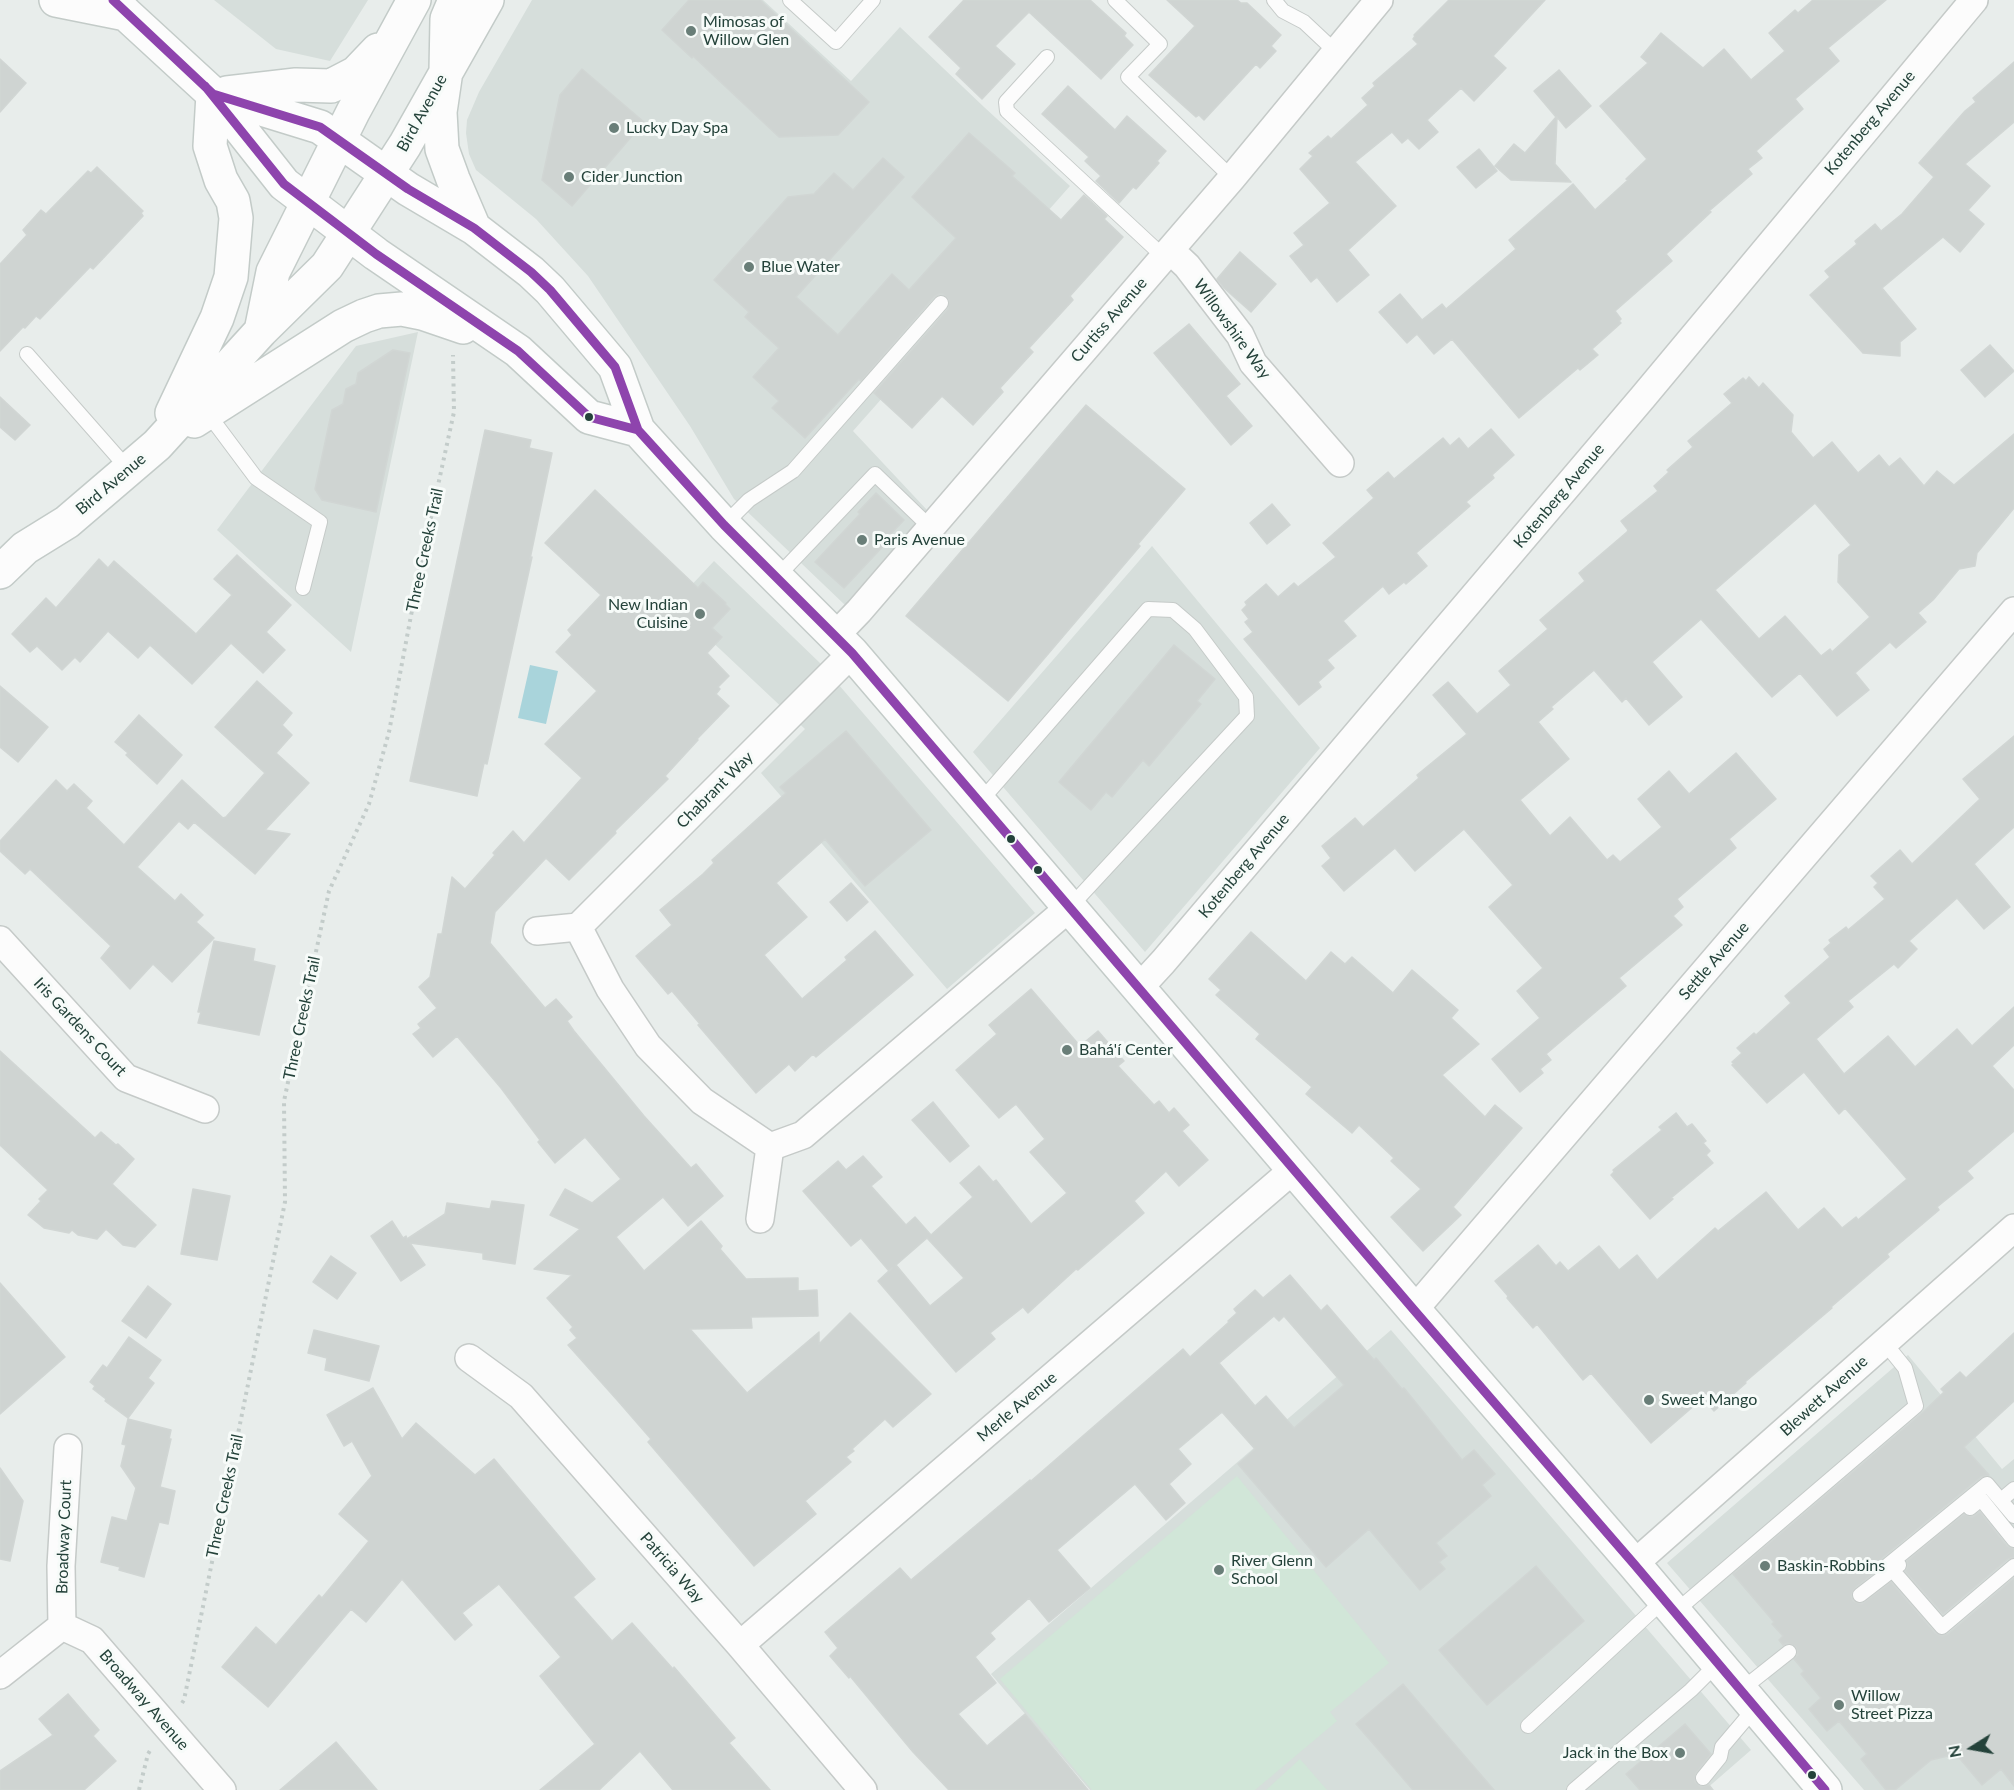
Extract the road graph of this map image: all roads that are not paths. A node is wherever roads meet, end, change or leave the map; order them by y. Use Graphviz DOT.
graph roads {
  1 [pos="56,0"];
  2 [pos="414,0"];
  3 [pos="455,0"];
  4 [pos="487,0"];
  5 [pos="790,0"];
  6 [pos="873,0"];
  7 [pos="1115,0"];
  8 [pos="1275,0"];
  9 [pos="1379,0"];
  10 [pos="1974,0"];
  11 [pos="120,7"];
  12 [pos="397,31"];
  13 [pos="1336,52"];
  14 [pos="1047,57"];
  15 [pos="446,71"];
  16 [pos="213,94"];
  17 [pos="339,141"];
  18 [pos="387,174"];
  19 [pos="1232,178"];
  20 [pos="309,202"];
  21 [pos="474,228"];
  22 [pos="348,233"];
  23 [pos="1167,253"];
  24 [pos="941,303"];
  25 [pos="261,331"];
  26 [pos="518,351"];
  27 [pos="27,354"];
  28 [pos="196,400"];
  29 [pos="638,430"];
  30 [pos="1340,463"];
  31 [pos="129,470"];
  32 [pos="724,525"];
  33 [pos="931,528"];
  34 [pos="0,572"];
  35 [pos="777,578"];
  36 [pos="303,588"];
  37 [pos="2014,611"];
  38 [pos="843,645"];
  39 [pos="979,803"];
  40 [pos="1070,907"];
  41 [pos="578,927"];
  42 [pos="537,931"];
  43 [pos="0,940"];
  44 [pos="1139,988"];
  45 [pos="205,1109"];
  46 [pos="770,1147"];
  47 [pos="1294,1169"];
  48 [pos="760,1219"];
  49 [pos="2014,1228"];
  50 [pos="1414,1310"];
  51 [pos="1884,1342"];
  52 [pos="469,1358"];
  53 [pos="68,1448"];
  54 [pos="2014,1489"];
  55 [pos="2001,1500"];
  56 [pos="2014,1516"];
  57 [pos="2014,1540"];
  58 [pos="2014,1560"];
  59 [pos="1634,1564"];
  60 [pos="2014,1566"];
  61 [pos="1893,1570"];
  62 [pos="1860,1595"];
  63 [pos="1670,1606"];
  64 [pos="62,1626"];
  65 [pos="740,1645"];
  66 [pos="1789,1652"];
  67 [pos="1718,1663"];
  68 [pos="0,1675"];
  69 [pos="1748,1699"];
  70 [pos="1528,1726"];
  71 [pos="1704,1778"];
  72 [pos="222,1790"];
  73 [pos="863,1790"];
  74 [pos="1574,1790"];
  75 [pos="1825,1790"];
  1 -- 11 [label="main road"];
  2 -- 12 [label="main road"];
  3 -- 15 [label="main road"];
  4 -- 15 [label="main road, Bird Avenue"];
  5 -- 6 [label="lane"];
  7 -- 19 [label="lane"];
  8 -- 13 [label="lane"];
  9 -- 13 [label="street, Curtiss Avenue"];
  10 -- 44 [label="street, Kotenberg Avenue"];
  11 -- 16 [label="main road"];
  12 -- 16 [label="main road"];
  12 -- 17 [label="main road"];
  13 -- 19 [label="street, Curtiss Avenue"];
  14 -- 23 [label="lane"];
  15 -- 18 [label="main road, Bird Avenue"];
  15 -- 21 [label="main road"];
  16 -- 17 [label="main road"];
  16 -- 20 [label="main road"];
  16 -- 28 [label="main road"];
  17 -- 18 [label="main road"];
  17 -- 20 [label="main road"];
  18 -- 21 [label="main road"];
  18 -- 22 [label="main road, Bird Avenue"];
  19 -- 23 [label="street, Curtiss Avenue"];
  20 -- 22 [label="main road"];
  20 -- 25 [label="main road"];
  21 -- 29 [label="main road"];
  22 -- 25 [label="main road, Bird Avenue"];
  22 -- 26 [label="main road"];
  23 -- 30 [label="street, Willowshire Way"];
  23 -- 33 [label="street, Curtiss Avenue"];
  24 -- 32 [label="lane"];
  25 -- 28 [label="main road, Bird Avenue"];
  26 -- 28 [label="main road"];
  26 -- 29 [label="main road"];
  27 -- 31 [label="lane"];
  28 -- 31 [label="main road, Bird Avenue"];
  28 -- 36 [label="lane"];
  29 -- 32 [label="main road"];
  31 -- 34 [label="main road, Bird Avenue"];
  32 -- 35 [label="main road"];
  33 -- 35 [label="lane"];
  33 -- 38 [label="street, Curtiss Avenue"];
  35 -- 38 [label="main road"];
  37 -- 50 [label="street, Settle Avenue"];
  38 -- 39 [label="main road"];
  38 -- 41 [label="street, Chabrant Way"];
  39 -- 40 [label="main road"];
  39 -- 40 [label="lane"];
  40 -- 44 [label="main road"];
  40 -- 46 [label="street"];
  41 -- 42 [label="street"];
  41 -- 46 [label="street"];
  43 -- 45 [label="street, Iris Gardens Court"];
  44 -- 47 [label="main road"];
  46 -- 48 [label="street"];
  47 -- 50 [label="main road"];
  47 -- 65 [label="street, Merle Avenue"];
  49 -- 51 [label="street, Blewett Avenue"];
  50 -- 59 [label="main road"];
  51 -- 59 [label="street, Blewett Avenue"];
  51 -- 63 [label="lane"];
  52 -- 65 [label="street, Patricia Way"];
  53 -- 64 [label="street, Broadway Court"];
  54 -- 55 [label="lane"];
  55 -- 56 [label="lane"];
  55 -- 60 [label="lane"];
  57 -- 61 [label="lane"];
  58 -- 61 [label="lane"];
  59 -- 63 [label="main road"];
  61 -- 62 [label="lane"];
  63 -- 67 [label="main road"];
  63 -- 70 [label="lane"];
  64 -- 68 [label="street"];
  64 -- 72 [label="street, Broadway Avenue"];
  65 -- 73 [label="street, Patricia Way"];
  66 -- 69 [label="lane"];
  67 -- 69 [label="main road"];
  67 -- 74 [label="lane"];
  69 -- 71 [label="lane"];
  69 -- 75 [label="main road"];
}
